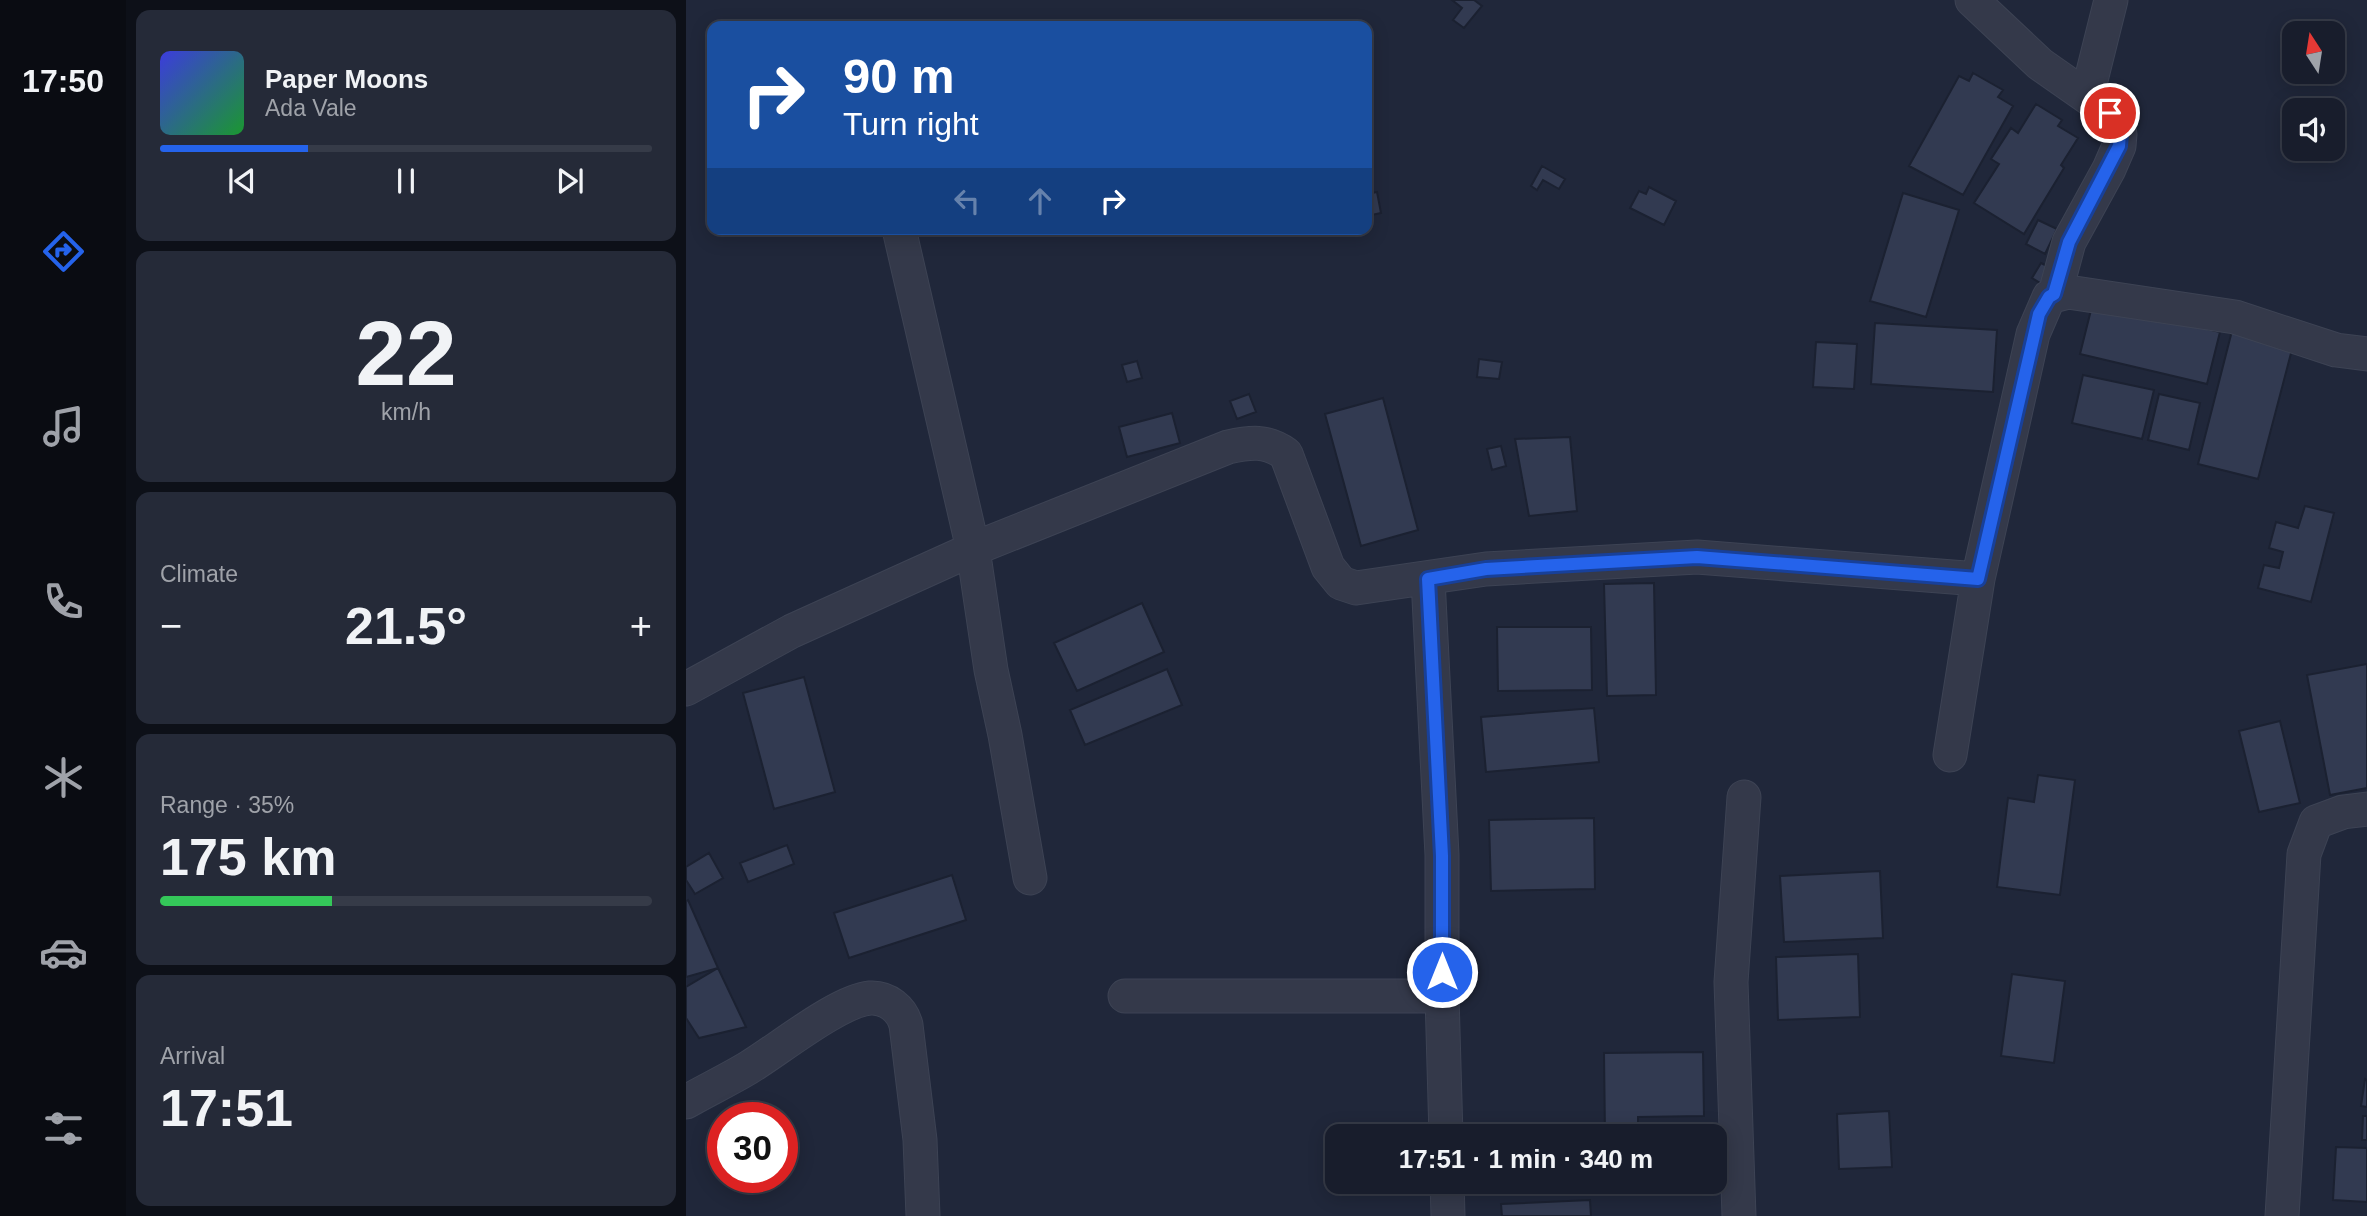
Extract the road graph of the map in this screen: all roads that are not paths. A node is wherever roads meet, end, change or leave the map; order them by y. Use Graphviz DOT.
graph roads {
  1 [pos="1972,0"];
  2 [pos="2111,0"];
  3 [pos="2087,96"];
  4 [pos="899,235"];
  5 [pos="2054,294"];
  6 [pos="2367,354"];
  7 [pos="973,549"];
  8 [pos="1428,579"];
  9 [pos="1978,579"];
  10 [pos="690,678"];
  11 [pos="1950,755"];
  12 [pos="1744,797"];
  13 [pos="2367,809"];
  14 [pos="1030,878"];
  15 [pos="1125,996"];
  16 [pos="1442,996"];
  17 [pos="686,1102"];
  18 [pos="1446,1124"];
  19 [pos="1447,1194"];
  20 [pos="923,1216"];
  21 [pos="1448,1216"];
  22 [pos="1739,1216"];
  23 [pos="2282,1216"];
  1 -- 3 [label="street"];
  2 -- 3 [label="street"];
  3 -- 5 [label="street"];
  4 -- 7 [label="street"];
  5 -- 6 [label="street"];
  5 -- 9 [label="street"];
  7 -- 8 [label="street"];
  7 -- 10 [label="street"];
  7 -- 14 [label="street"];
  8 -- 9 [label="street"];
  8 -- 16 [label="street"];
  9 -- 11 [label="street"];
  12 -- 22 [label="street"];
  13 -- 23 [label="street"];
  15 -- 16 [label="street"];
  16 -- 18 [label="street"];
  17 -- 20 [label="street"];
  19 -- 21 [label="street"];
}
